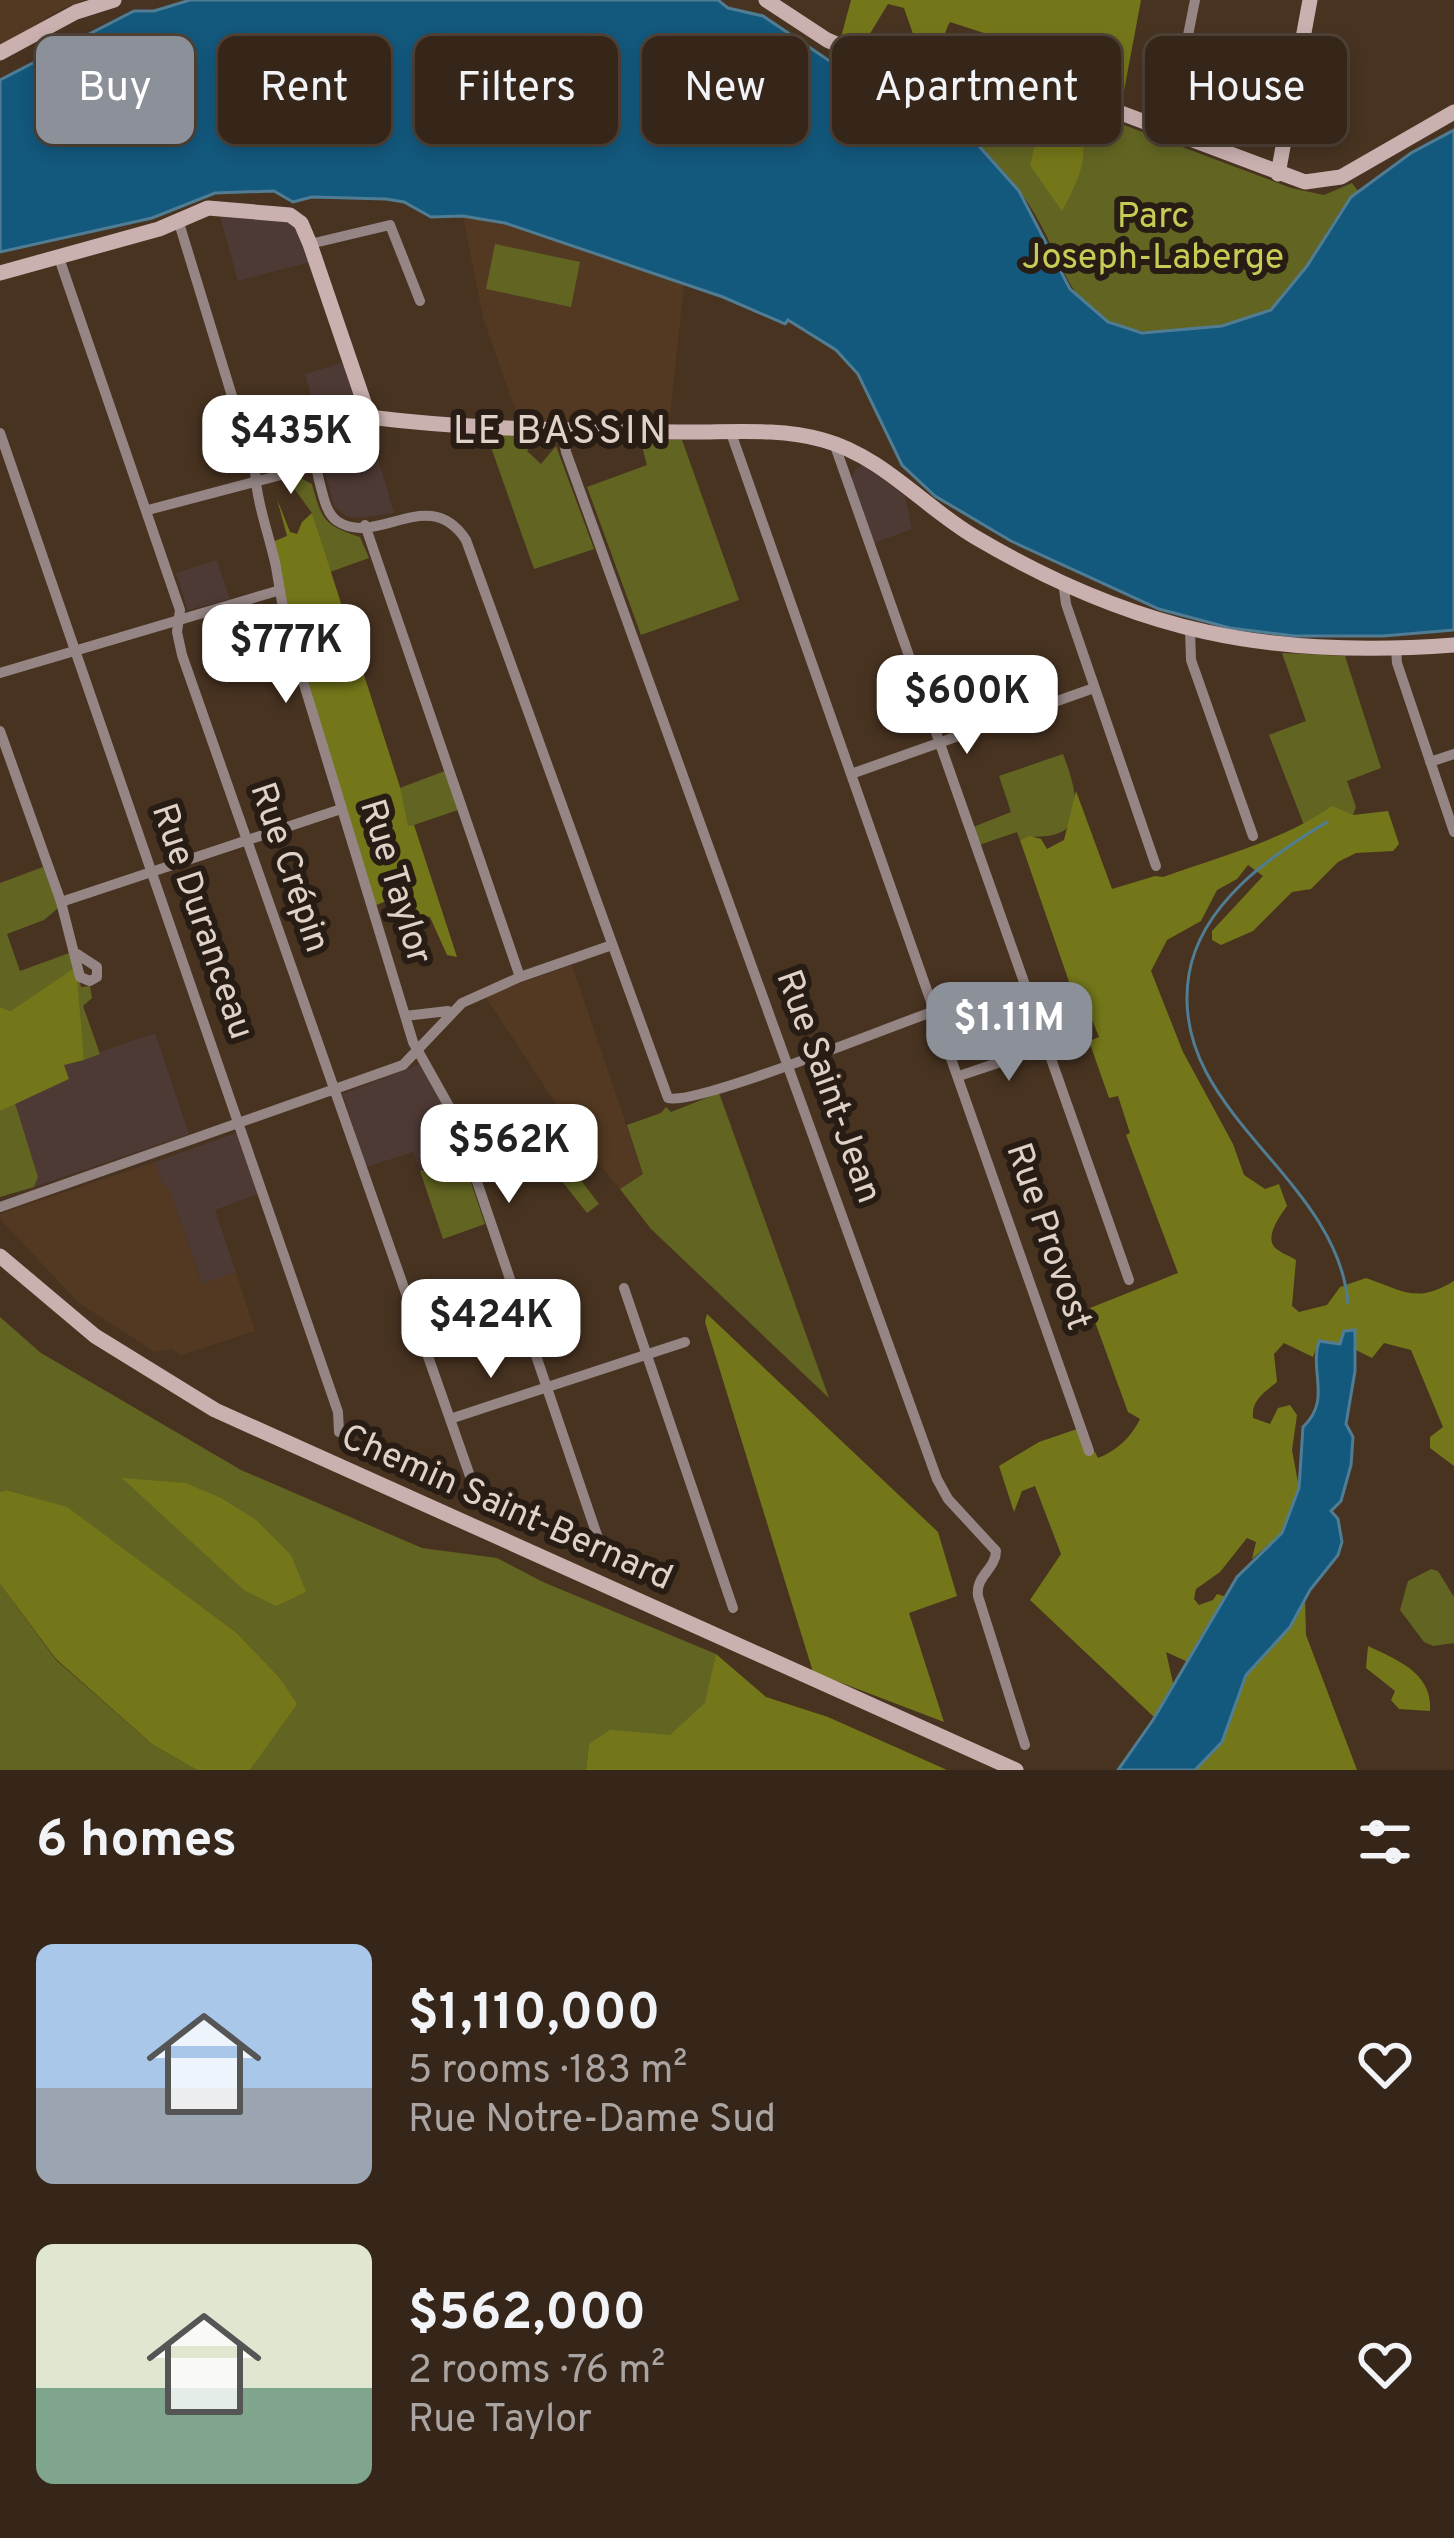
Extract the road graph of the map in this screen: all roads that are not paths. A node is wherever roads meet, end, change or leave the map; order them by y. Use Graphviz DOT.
graph roads {
  1 [pos="114,0"];
  2 [pos="766,0"];
  3 [pos="1195,0"];
  4 [pos="1310,0"];
  5 [pos="1188,36"];
  6 [pos="0,53"];
  7 [pos="1454,112"];
  8 [pos="1145,123"];
  9 [pos="1202,144"];
  10 [pos="1278,174"];
  11 [pos="179,223"];
  12 [pos="310,244"];
  13 [pos="59,258"];
  14 [pos="0,272"];
  15 [pos="420,301"];
  16 [pos="370,417"];
  17 [pos="562,430"];
  18 [pos="730,433"];
  19 [pos="0,434"];
  20 [pos="834,443"];
  21 [pos="860,455"];
  22 [pos="315,466"];
  23 [pos="255,482"];
  24 [pos="846,483"];
  25 [pos="148,510"];
  26 [pos="365,525"];
  27 [pos="1063,580"];
  28 [pos="277,591"];
  29 [pos="179,619"];
  30 [pos="1190,630"];
  31 [pos="1454,645"];
  32 [pos="1396,649"];
  33 [pos="75,650"];
  34 [pos="0,673"];
  35 [pos="1094,688"];
  36 [pos="0,731"];
  37 [pos="937,743"];
  38 [pos="1454,754"];
  39 [pos="1430,761"];
  40 [pos="851,774"];
  41 [pos="340,809"];
  42 [pos="1454,832"];
  43 [pos="1253,836"];
  44 [pos="247,840"];
  45 [pos="1156,866"];
  46 [pos="152,872"];
  47 [pos="61,902"];
  48 [pos="612,945"];
  49 [pos="77,954"];
  50 [pos="520,977"];
  51 [pos="451,1011"];
  52 [pos="935,1011"];
  53 [pos="405,1016"];
  54 [pos="1045,1047"];
  55 [pos="419,1051"];
  56 [pos="788,1065"];
  57 [pos="959,1076"];
  58 [pos="334,1090"];
  59 [pos="239,1123"];
  60 [pos="0,1207"];
  61 [pos="0,1256"];
  62 [pos="1129,1280"];
  63 [pos="624,1288"];
  64 [pos="685,1342"];
  65 [pos="647,1354"];
  66 [pos="547,1388"];
  67 [pos="450,1420"];
  68 [pos="340,1432"];
  69 [pos="1089,1450"];
  70 [pos="477,1496"];
  71 [pos="600,1544"];
  72 [pos="733,1608"];
  73 [pos="1025,1745"];
  74 [pos="1016,1770"];
  1 -- 6 [label="street"];
  2 -- 8 [label="street"];
  3 -- 5 [label="street"];
  4 -- 10 [label="street"];
  7 -- 10 [label="street"];
  9 -- 10 [label="street"];
  11 -- 12 [label="street"];
  11 -- 13 [label="street"];
  11 -- 23 [label="street, Rue Taylor"];
  12 -- 15 [label="street"];
  12 -- 16 [label="street"];
  13 -- 14 [label="street"];
  13 -- 25 [label="street, Rue Crépin"];
  16 -- 17 [label="street"];
  16 -- 22 [label="street"];
  17 -- 18 [label="street"];
  17 -- 56 [label="street, Rue Saint-Jean"];
  18 -- 20 [label="street"];
  18 -- 40 [label="street, Rue Provost"];
  19 -- 33 [label="street, Rue Duranceau"];
  20 -- 21 [label="street"];
  20 -- 24 [label="street"];
  21 -- 24 [label="street"];
  21 -- 27 [label="street"];
  22 -- 23 [label="street"];
  22 -- 26 [label="street"];
  23 -- 25 [label="street"];
  23 -- 28 [label="street, Rue Taylor"];
  24 -- 37 [label="street"];
  25 -- 29 [label="street, Rue Crépin"];
  26 -- 48 [label="street"];
  26 -- 50 [label="street"];
  27 -- 30 [label="street"];
  27 -- 35 [label="street"];
  28 -- 29 [label="street"];
  28 -- 41 [label="street, Rue Taylor"];
  29 -- 33 [label="street"];
  29 -- 44 [label="street, Rue Crépin"];
  30 -- 32 [label="street"];
  30 -- 43 [label="street"];
  31 -- 32 [label="street"];
  32 -- 39 [label="street"];
  33 -- 34 [label="street"];
  33 -- 46 [label="street, Rue Duranceau"];
  35 -- 37 [label="street"];
  35 -- 45 [label="street"];
  36 -- 47 [label="street"];
  37 -- 40 [label="street"];
  37 -- 54 [label="street"];
  38 -- 39 [label="street"];
  39 -- 42 [label="street"];
  40 -- 52 [label="street, Rue Provost"];
  41 -- 44 [label="street"];
  41 -- 53 [label="street, Rue Taylor"];
  44 -- 46 [label="street"];
  44 -- 58 [label="street, Rue Crépin"];
  46 -- 47 [label="street"];
  46 -- 59 [label="street, Rue Duranceau"];
  47 -- 49 [label="street"];
  48 -- 50 [label="street"];
  48 -- 56 [label="street"];
  50 -- 51 [label="street"];
  51 -- 53 [label="street"];
  51 -- 55 [label="street"];
  52 -- 56 [label="street"];
  52 -- 57 [label="street, Rue Provost"];
  53 -- 55 [label="street, Rue Taylor"];
  54 -- 57 [label="street"];
  54 -- 62 [label="street"];
  55 -- 58 [label="street"];
  55 -- 66 [label="street, Rue Taylor"];
  56 -- 73 [label="street, Rue Saint-Jean"];
  57 -- 69 [label="street, Rue Provost"];
  58 -- 59 [label="street"];
  58 -- 67 [label="street, Rue Crépin"];
  59 -- 60 [label="street"];
  59 -- 68 [label="street, Rue Duranceau"];
  61 -- 74 [label="street, Chemin Saint-Bernard"];
  63 -- 65 [label="street"];
  64 -- 65 [label="street"];
  65 -- 66 [label="street"];
  65 -- 72 [label="street"];
  66 -- 67 [label="street"];
  66 -- 71 [label="street, Rue Taylor"];
  67 -- 70 [label="street, Rue Crépin"];
}
